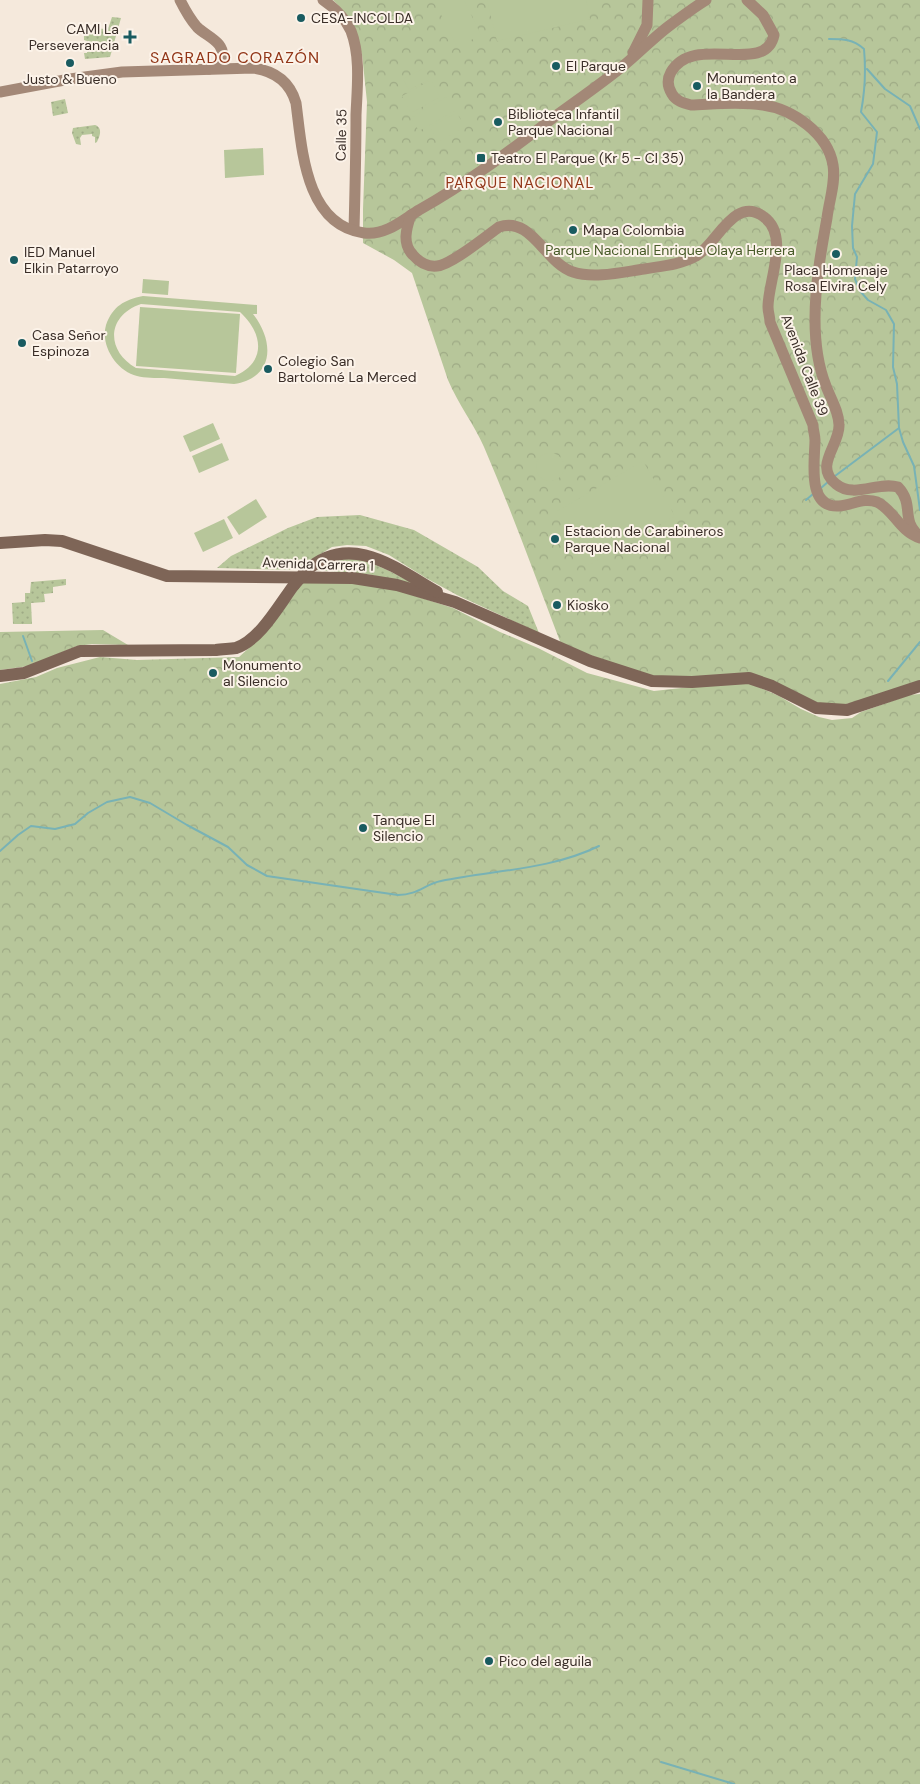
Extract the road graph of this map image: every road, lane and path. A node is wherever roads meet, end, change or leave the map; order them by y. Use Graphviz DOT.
graph roads {
  1 [pos="180,0"];
  2 [pos="323,0"];
  3 [pos="648,0"];
  4 [pos="706,0"];
  5 [pos="747,0"];
  6 [pos="623,66"];
  7 [pos="207,70"];
  8 [pos="0,92"];
  9 [pos="411,215"];
  10 [pos="354,230"];
  11 [pos="920,537"];
  12 [pos="0,543"];
  13 [pos="455,602"];
  14 [pos="0,676"];
  15 [pos="920,686"];
  1 -- 7 [label="street"];
  2 -- 10 [label="street, Calle 35"];
  3 -- 6 [label="street"];
  4 -- 6 [label="street"];
  5 -- 11 [label="street, Avenida Calle 39"];
  6 -- 9 [label="street"];
  7 -- 8 [label="street"];
  7 -- 10 [label="street"];
  9 -- 10 [label="street"];
  9 -- 11 [label="street, Avenida Calle 39"];
  12 -- 13 [label="main road, Avenida Carrera 1"];
  13 -- 14 [label="main road, bridge"];
  13 -- 15 [label="main road, Avenida Carrera 1"];
}
